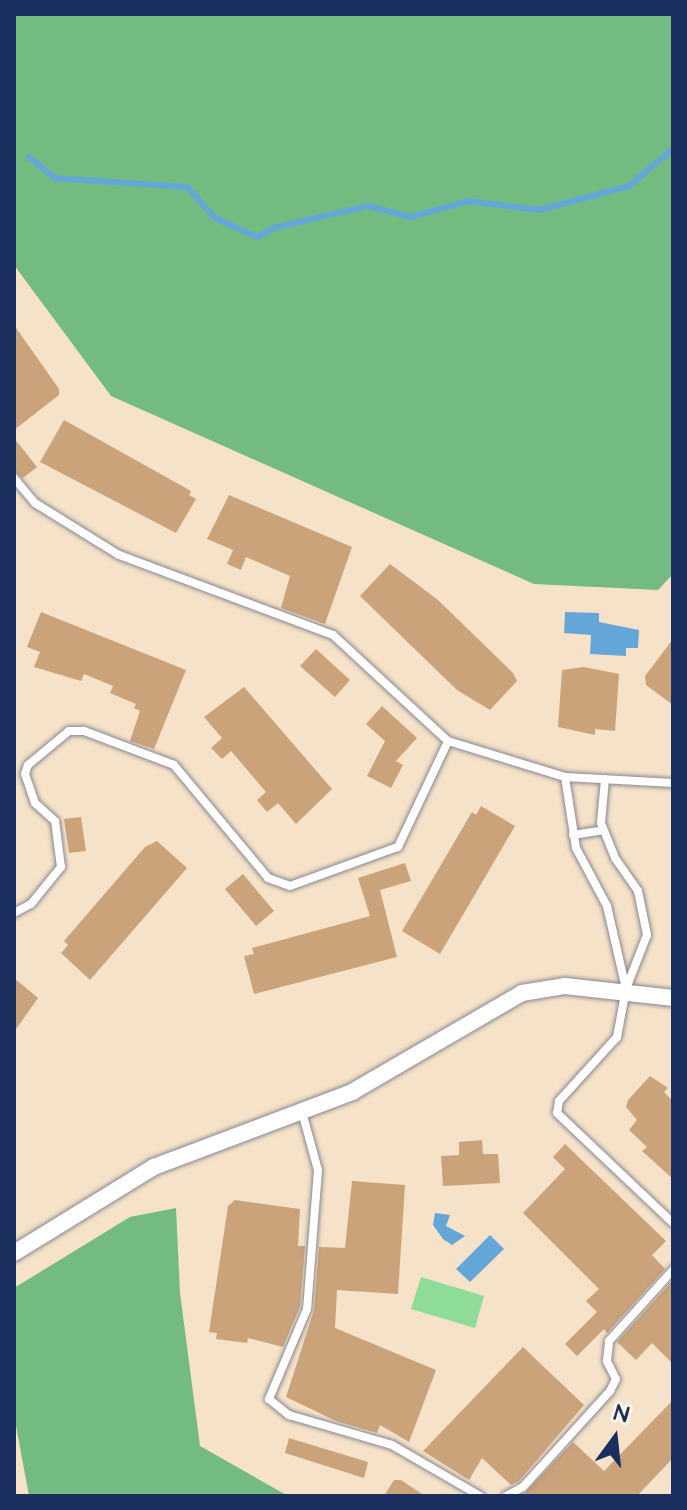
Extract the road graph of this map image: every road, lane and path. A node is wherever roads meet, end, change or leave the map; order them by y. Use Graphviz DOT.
graph roads {
  1 [pos="14,478"];
  2 [pos="448,741"];
  3 [pos="565,777"];
  4 [pos="605,779"];
  5 [pos="673,783"];
  6 [pos="604,830"];
  7 [pos="573,835"];
  8 [pos="14,913"];
  9 [pos="626,989"];
  10 [pos="673,998"];
  11 [pos="302,1111"];
  12 [pos="673,1223"];
  13 [pos="14,1253"];
  14 [pos="673,1270"];
  15 [pos="480,1496"];
  16 [pos="506,1496"];
  1 -- 2 [label="lane"];
  2 -- 3 [label="lane"];
  2 -- 8 [label="lane"];
  3 -- 4 [label="lane"];
  3 -- 7 [label="lane"];
  4 -- 5 [label="lane"];
  4 -- 6 [label="lane"];
  6 -- 7 [label="lane"];
  6 -- 9 [label="lane"];
  7 -- 9 [label="lane"];
  9 -- 10 [label="street"];
  9 -- 11 [label="street"];
  9 -- 12 [label="lane"];
  11 -- 13 [label="street"];
  11 -- 15 [label="lane"];
  14 -- 16 [label="lane"];
}
